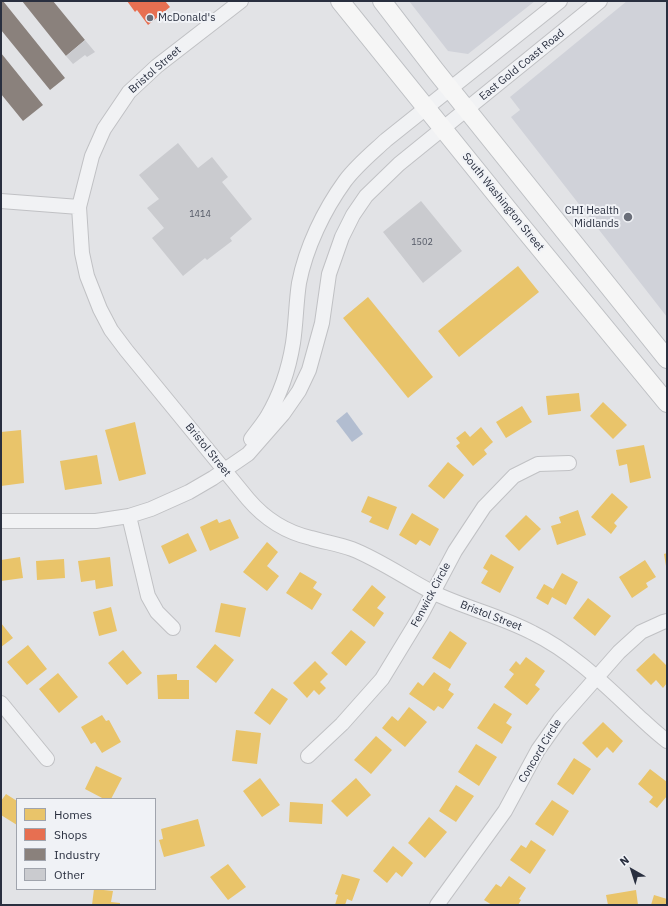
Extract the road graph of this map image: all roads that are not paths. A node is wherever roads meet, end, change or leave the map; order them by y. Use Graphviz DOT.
graph roads {
  1 [pos="241,1"];
  2 [pos="340,1"];
  3 [pos="369,1"];
  4 [pos="382,1"];
  5 [pos="560,1"];
  6 [pos="600,1"];
  7 [pos="408,34"];
  8 [pos="450,89"];
  9 [pos="427,108"];
  10 [pos="467,109"];
  11 [pos="442,128"];
  12 [pos="1,201"];
  13 [pos="79,207"];
  14 [pos="667,359"];
  15 [pos="667,403"];
  16 [pos="569,463"];
  17 [pos="224,470"];
  18 [pos="129,516"];
  19 [pos="1,521"];
  20 [pos="432,592"];
  21 [pos="667,621"];
  22 [pos="173,628"];
  23 [pos="596,677"];
  24 [pos="1,703"];
  25 [pos="667,741"];
  26 [pos="308,756"];
  27 [pos="47,759"];
  28 [pos="437,905"];
  1 -- 13 [label="street, Bristol Street"];
  2 -- 9 [label="main road, South Washington Street"];
  3 -- 7 [label="main road"];
  4 -- 7 [label="main road"];
  5 -- 8 [label="street"];
  6 -- 10 [label="street, East Gold Coast Road"];
  7 -- 8 [label="main road"];
  8 -- 9 [label="street"];
  8 -- 10 [label="main road"];
  9 -- 11 [label="main road, South Washington Street"];
  9 -- 17 [label="street"];
  10 -- 11 [label="street, East Gold Coast Road"];
  10 -- 14 [label="main road"];
  11 -- 15 [label="main road, South Washington Street"];
  11 -- 17 [label="street, East Gold Coast Road"];
  12 -- 13 [label="street"];
  13 -- 17 [label="street, Bristol Street"];
  16 -- 20 [label="street, Fenwick Circle"];
  17 -- 18 [label="street"];
  17 -- 20 [label="street, Bristol Street"];
  18 -- 19 [label="street"];
  18 -- 22 [label="street"];
  20 -- 23 [label="street, Bristol Street"];
  20 -- 26 [label="street, Fenwick Circle"];
  21 -- 23 [label="street, Concord Circle"];
  23 -- 25 [label="street, Bristol Street"];
  23 -- 28 [label="street, Concord Circle"];
  24 -- 27 [label="street"];
}
